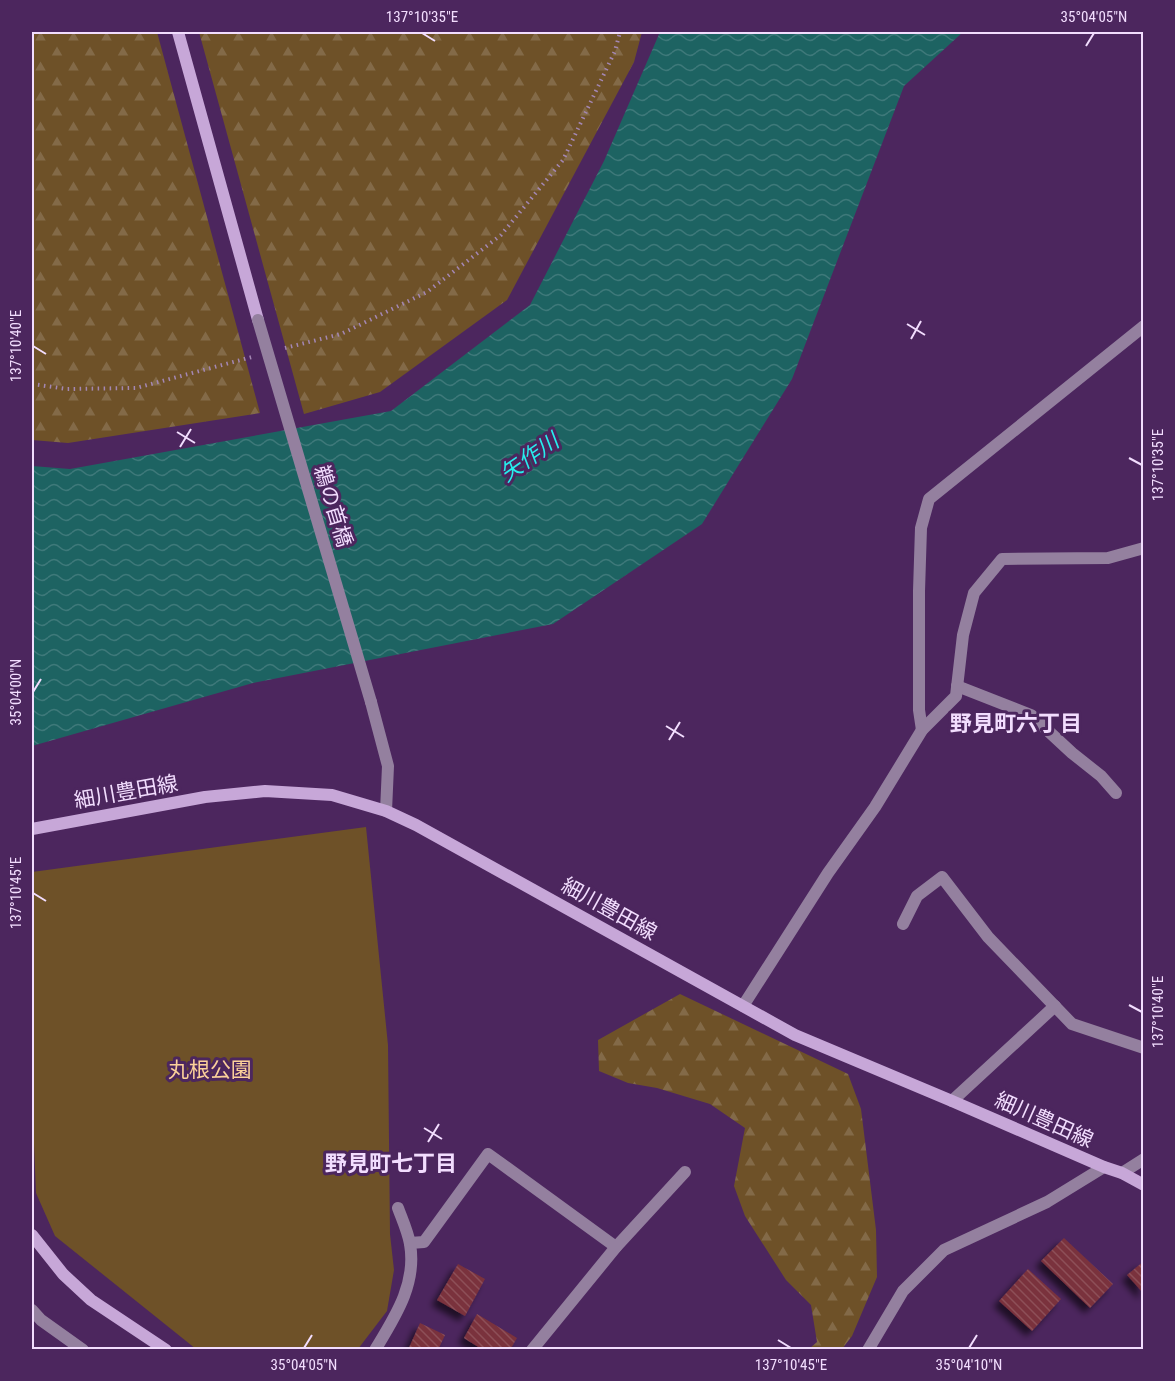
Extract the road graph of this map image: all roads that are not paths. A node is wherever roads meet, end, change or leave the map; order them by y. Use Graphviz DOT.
graph roads {
  1 [pos="178,32"];
  2 [pos="258,320"];
  3 [pos="1143,326"];
  4 [pos="1143,548"];
  5 [pos="957,686"];
  6 [pos="922,730"];
  7 [pos="1116,793"];
  8 [pos="386,811"];
  9 [pos="32,829"];
  10 [pos="903,924"];
  11 [pos="743,1006"];
  12 [pos="1055,1006"];
  13 [pos="1143,1048"];
  14 [pos="952,1101"];
  15 [pos="1143,1159"];
  16 [pos="1104,1167"];
  17 [pos="685,1172"];
  18 [pos="1122,1173"];
  19 [pos="1143,1185"];
  20 [pos="398,1208"];
  21 [pos="32,1235"];
  22 [pos="410,1243"];
  23 [pos="616,1247"];
  24 [pos="32,1310"];
  25 [pos="83,1350"];
  26 [pos="166,1350"];
  27 [pos="375,1350"];
  28 [pos="532,1350"];
  29 [pos="868,1350"];
  1 -- 2 [label="main road"];
  2 -- 8 [label="street, 鵜の首橋, bridge"];
  3 -- 6 [label="street"];
  4 -- 5 [label="street"];
  5 -- 6 [label="street"];
  5 -- 7 [label="street"];
  6 -- 11 [label="street"];
  8 -- 9 [label="main road, 細川豊田線"];
  8 -- 11 [label="main road, 細川豊田線"];
  10 -- 12 [label="street"];
  11 -- 14 [label="main road, 細川豊田線"];
  12 -- 13 [label="street"];
  12 -- 14 [label="street"];
  14 -- 16 [label="main road, 細川豊田線"];
  15 -- 18 [label="street"];
  16 -- 18 [label="main road, 細川豊田線"];
  16 -- 29 [label="street"];
  17 -- 23 [label="street"];
  18 -- 19 [label="main road, 細川豊田線"];
  20 -- 22 [label="street"];
  21 -- 26 [label="main road"];
  22 -- 23 [label="street"];
  22 -- 27 [label="street"];
  23 -- 28 [label="street"];
  24 -- 25 [label="street"];
}
